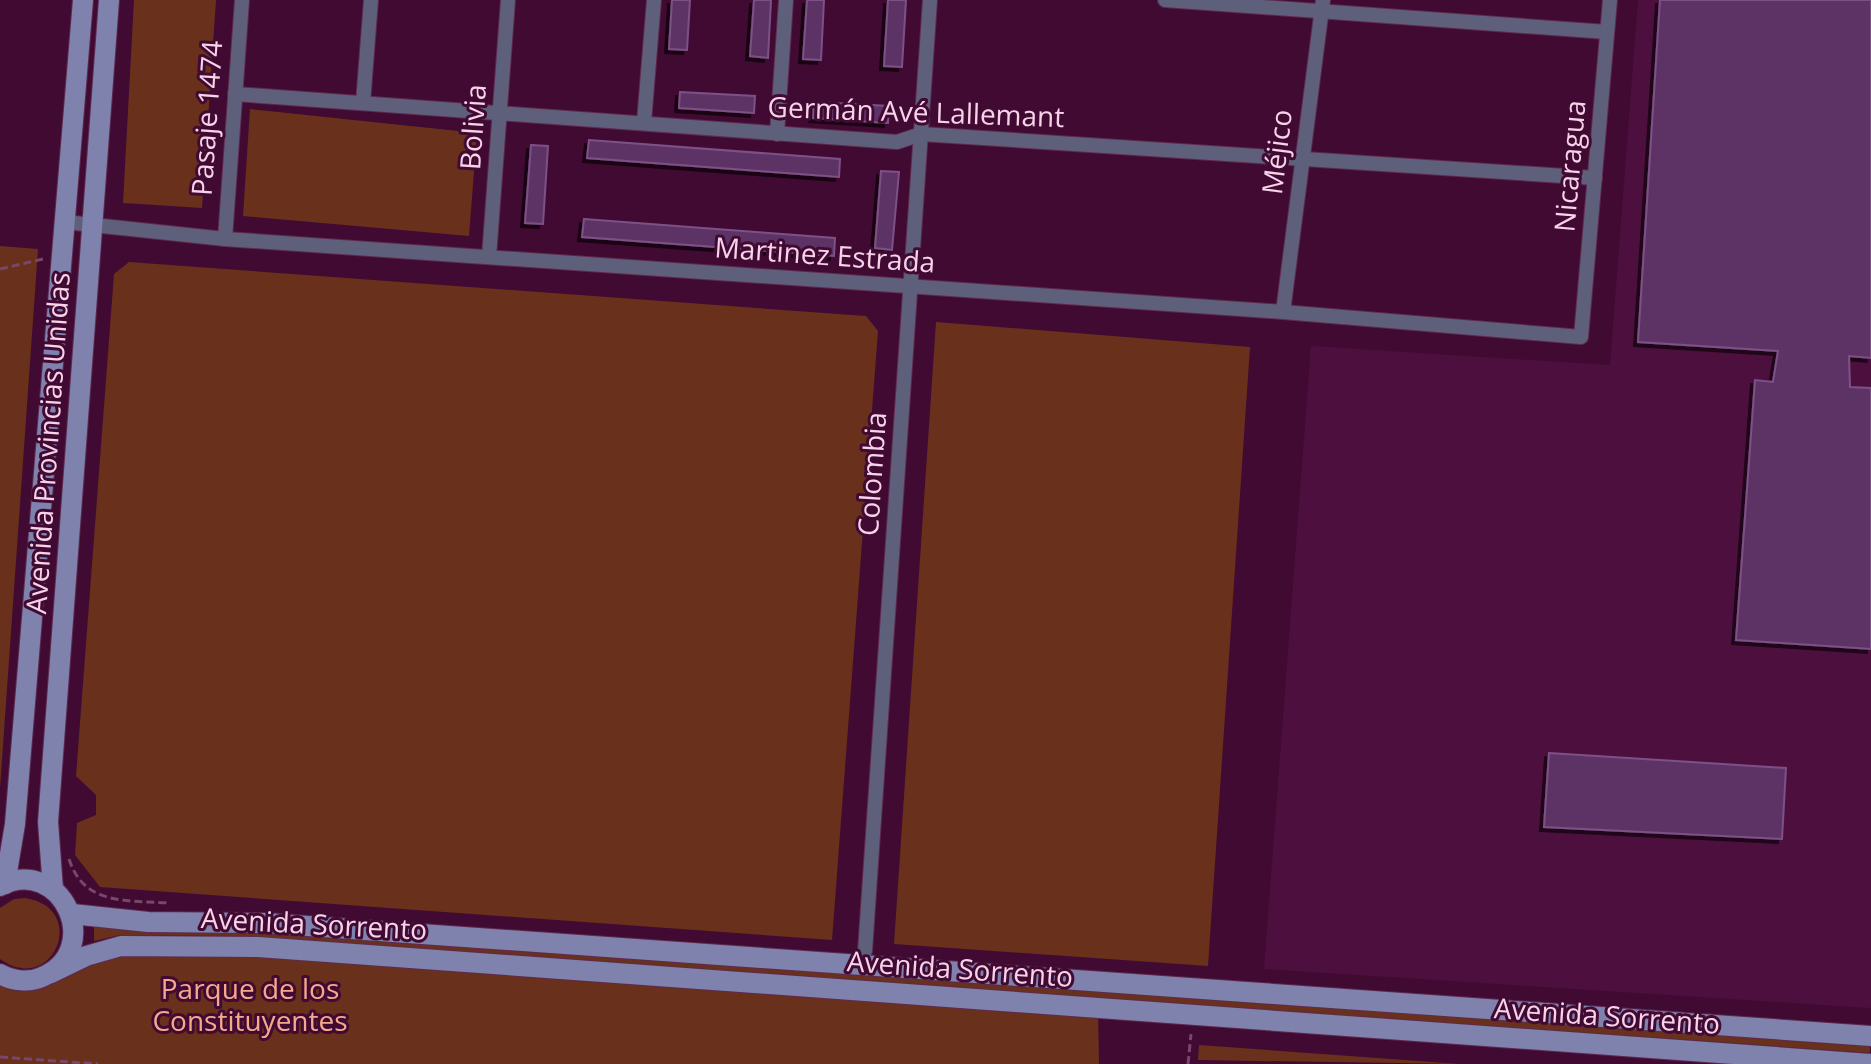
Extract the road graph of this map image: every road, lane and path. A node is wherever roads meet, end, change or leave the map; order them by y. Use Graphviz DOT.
graph roads {
  1 [pos="83,0"];
  2 [pos="109,0"];
  3 [pos="242,0"];
  4 [pos="371,0"];
  5 [pos="508,0"];
  6 [pos="654,0"];
  7 [pos="786,0"];
  8 [pos="930,0"];
  9 [pos="1165,0"];
  10 [pos="1610,0"];
  11 [pos="1322,5"];
  12 [pos="1607,32"];
  13 [pos="235,94"];
  14 [pos="363,103"];
  15 [pos="500,112"];
  16 [pos="644,122"];
  17 [pos="777,134"];
  18 [pos="921,134"];
  19 [pos="1302,157"];
  20 [pos="1595,178"];
  21 [pos="65,222"];
  22 [pos="93,224"];
  23 [pos="225,239"];
  24 [pos="62,255"];
  25 [pos="489,257"];
  26 [pos="0,269"];
  27 [pos="910,288"];
  28 [pos="1283,312"];
  29 [pos="1581,337"];
  30 [pos="2,885"];
  31 [pos="53,889"];
  32 [pos="72,914"];
  33 [pos="865,951"];
  34 [pos="51,973"];
  35 [pos="0,974"];
  36 [pos="1191,1034"];
  37 [pos="1871,1036"];
  38 [pos="0,1057"];
  39 [pos="8,1058"];
  40 [pos="9,1064"];
  41 [pos="98,1064"];
  42 [pos="1188,1064"];
  43 [pos="1871,1064"];
  1 -- 21 [label="main road, Avenida Provincias Unidas"];
  2 -- 22 [label="main road, Avenida Provincias Unidas"];
  3 -- 13 [label="street, Pasaje 1474"];
  4 -- 14 [label="street"];
  5 -- 15 [label="street, Bolivia"];
  6 -- 16 [label="street"];
  7 -- 17 [label="street"];
  8 -- 18 [label="street, Colombia"];
  9 -- 11 [label="street"];
  10 -- 12 [label="street, Nicaragua"];
  11 -- 12 [label="street"];
  11 -- 19 [label="street, Méjico"];
  12 -- 20 [label="street, Nicaragua"];
  13 -- 14 [label="street, Germán Avé Lallemant"];
  13 -- 23 [label="street, Pasaje 1474"];
  14 -- 15 [label="street, Germán Avé Lallemant"];
  15 -- 16 [label="street, Germán Avé Lallemant"];
  15 -- 25 [label="street, Bolivia"];
  16 -- 17 [label="street, Germán Avé Lallemant"];
  17 -- 18 [label="street, Germán Avé Lallemant"];
  18 -- 19 [label="street, Germán Avé Lallemant"];
  18 -- 27 [label="street, Colombia"];
  19 -- 20 [label="street, Germán Avé Lallemant"];
  19 -- 28 [label="street, Méjico"];
  20 -- 29 [label="street, Nicaragua"];
  21 -- 22 [label="street, Martinez Estrada"];
  21 -- 24 [label="main road, Avenida Provincias Unidas"];
  22 -- 23 [label="street, Martinez Estrada"];
  22 -- 31 [label="main road, Avenida Provincias Unidas"];
  23 -- 25 [label="street, Martinez Estrada"];
  24 -- 26 [label="path"];
  24 -- 30 [label="main road, Avenida Provincias Unidas"];
  25 -- 27 [label="street, Martinez Estrada"];
  27 -- 28 [label="street, Martinez Estrada"];
  27 -- 33 [label="street, Colombia"];
  28 -- 29 [label="street, Martinez Estrada"];
  30 -- 31 [label="main road"];
  31 -- 32 [label="main road"];
  32 -- 34 [label="main road"];
  32 -- 37 [label="main road, Avenida Sorrento"];
  34 -- 35 [label="main road, Avenida Sorrento"];
  34 -- 43 [label="main road, Avenida Sorrento"];
  36 -- 42 [label="path"];
  38 -- 39 [label="path"];
  39 -- 40 [label="path"];
  39 -- 41 [label="path"];
}
